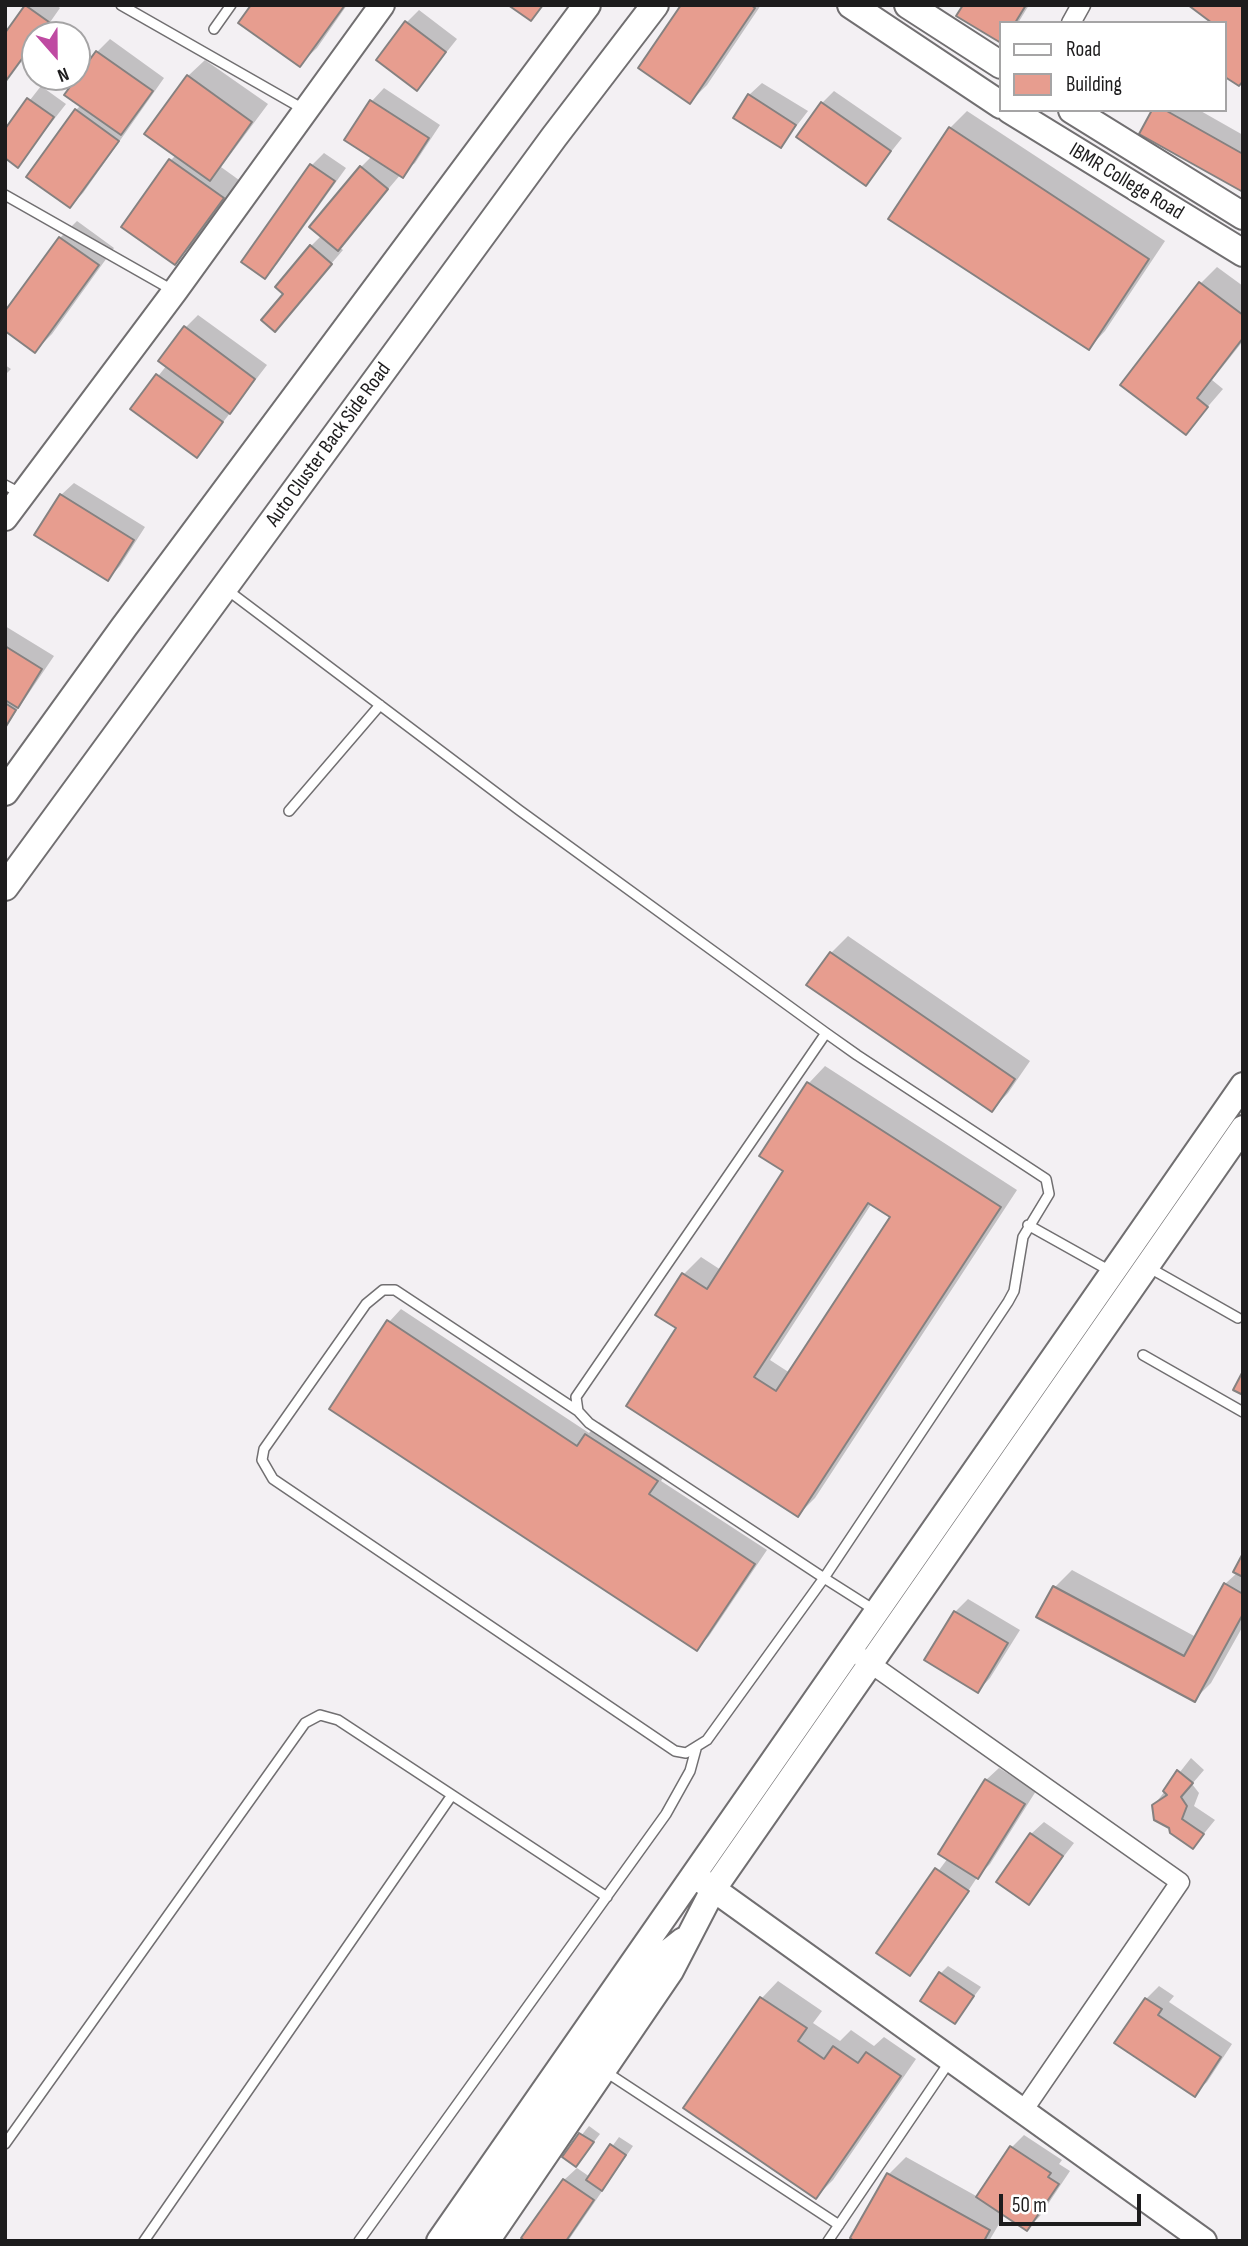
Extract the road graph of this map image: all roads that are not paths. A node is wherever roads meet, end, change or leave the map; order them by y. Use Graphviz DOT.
graph roads {
  1 [pos="121,5"];
  2 [pos="231,5"];
  3 [pos="382,5"];
  4 [pos="587,5"];
  5 [pos="655,5"];
  6 [pos="851,5"];
  7 [pos="908,5"];
  8 [pos="1082,5"];
  9 [pos="1072,21"];
  10 [pos="214,29"];
  11 [pos="1000,64"];
  12 [pos="1000,103"];
  13 [pos="306,110"];
  14 [pos="1013,112"];
  15 [pos="1075,112"];
  16 [pos="5,195"];
  17 [pos="1243,216"];
  18 [pos="1243,253"];
  19 [pos="175,291"];
  20 [pos="14,489"];
  21 [pos="5,518"];
  22 [pos="224,588"];
  23 [pos="380,705"];
  24 [pos="5,792"];
  25 [pos="289,811"];
  26 [pos="5,887"];
  27 [pos="826,1033"];
  28 [pos="1243,1085"];
  29 [pos="1243,1128"];
  30 [pos="1028,1225"];
  31 [pos="1149,1249"];
  32 [pos="1114,1273"];
  33 [pos="1238,1318"];
  34 [pos="1143,1355"];
  35 [pos="578,1411"];
  36 [pos="1243,1412"];
  37 [pos="824,1578"];
  38 [pos="876,1611"];
  39 [pos="850,1649"];
  40 [pos="870,1664"];
  41 [pos="696,1749"];
  42 [pos="452,1795"];
  43 [pos="693,1875"];
  44 [pos="713,1890"];
  45 [pos="607,1897"];
  46 [pos="686,1937"];
  47 [pos="951,2060"];
  48 [pos="604,2070"];
  49 [pos="1023,2111"];
  50 [pos="5,2144"];
  51 [pos="839,2225"];
  52 [pos="144,2241"];
  53 [pos="359,2241"];
  54 [pos="439,2241"];
  55 [pos="465,2241"];
  56 [pos="487,2241"];
  57 [pos="828,2241"];
  58 [pos="1204,2241"];
  1 -- 13 [label="lane"];
  2 -- 10 [label="lane"];
  3 -- 13 [label="main road"];
  4 -- 24 [label="main road"];
  5 -- 22 [label="main road, Auto Cluster Back Side Road"];
  6 -- 12 [label="main road, IBMR College Road"];
  7 -- 11 [label="main road"];
  8 -- 9 [label="street"];
  13 -- 19 [label="main road"];
  14 -- 18 [label="main road, IBMR College Road"];
  15 -- 17 [label="main road, IBMR College Road"];
  16 -- 19 [label="lane"];
  19 -- 20 [label="main road"];
  20 -- 21 [label="main road"];
  22 -- 23 [label="lane"];
  22 -- 26 [label="main road, Auto Cluster Back Side Road"];
  23 -- 25 [label="lane"];
  23 -- 27 [label="lane"];
  27 -- 30 [label="lane"];
  27 -- 35 [label="lane"];
  28 -- 31 [label="main road"];
  29 -- 31 [label="main road"];
  30 -- 32 [label="lane"];
  30 -- 37 [label="lane"];
  31 -- 32 [label="main road"];
  31 -- 33 [label="lane"];
  31 -- 40 [label="main road"];
  32 -- 38 [label="main road"];
  34 -- 36 [label="lane"];
  35 -- 37 [label="lane"];
  35 -- 41 [label="lane"];
  37 -- 38 [label="lane"];
  37 -- 41 [label="lane"];
  38 -- 39 [label="main road"];
  39 -- 40 [label="street"];
  39 -- 43 [label="main road"];
  40 -- 44 [label="main road"];
  40 -- 49 [label="street"];
  41 -- 45 [label="lane"];
  42 -- 45 [label="lane"];
  42 -- 50 [label="lane"];
  42 -- 52 [label="lane"];
  43 -- 44 [label="main road"];
  43 -- 54 [label="main road"];
  44 -- 46 [label="main road"];
  44 -- 47 [label="main road"];
  45 -- 53 [label="lane"];
  46 -- 48 [label="main road"];
  46 -- 55 [label="main road"];
  47 -- 49 [label="main road"];
  47 -- 51 [label="lane"];
  48 -- 51 [label="lane"];
  48 -- 56 [label="main road"];
  49 -- 58 [label="main road"];
  51 -- 57 [label="lane"];
}
